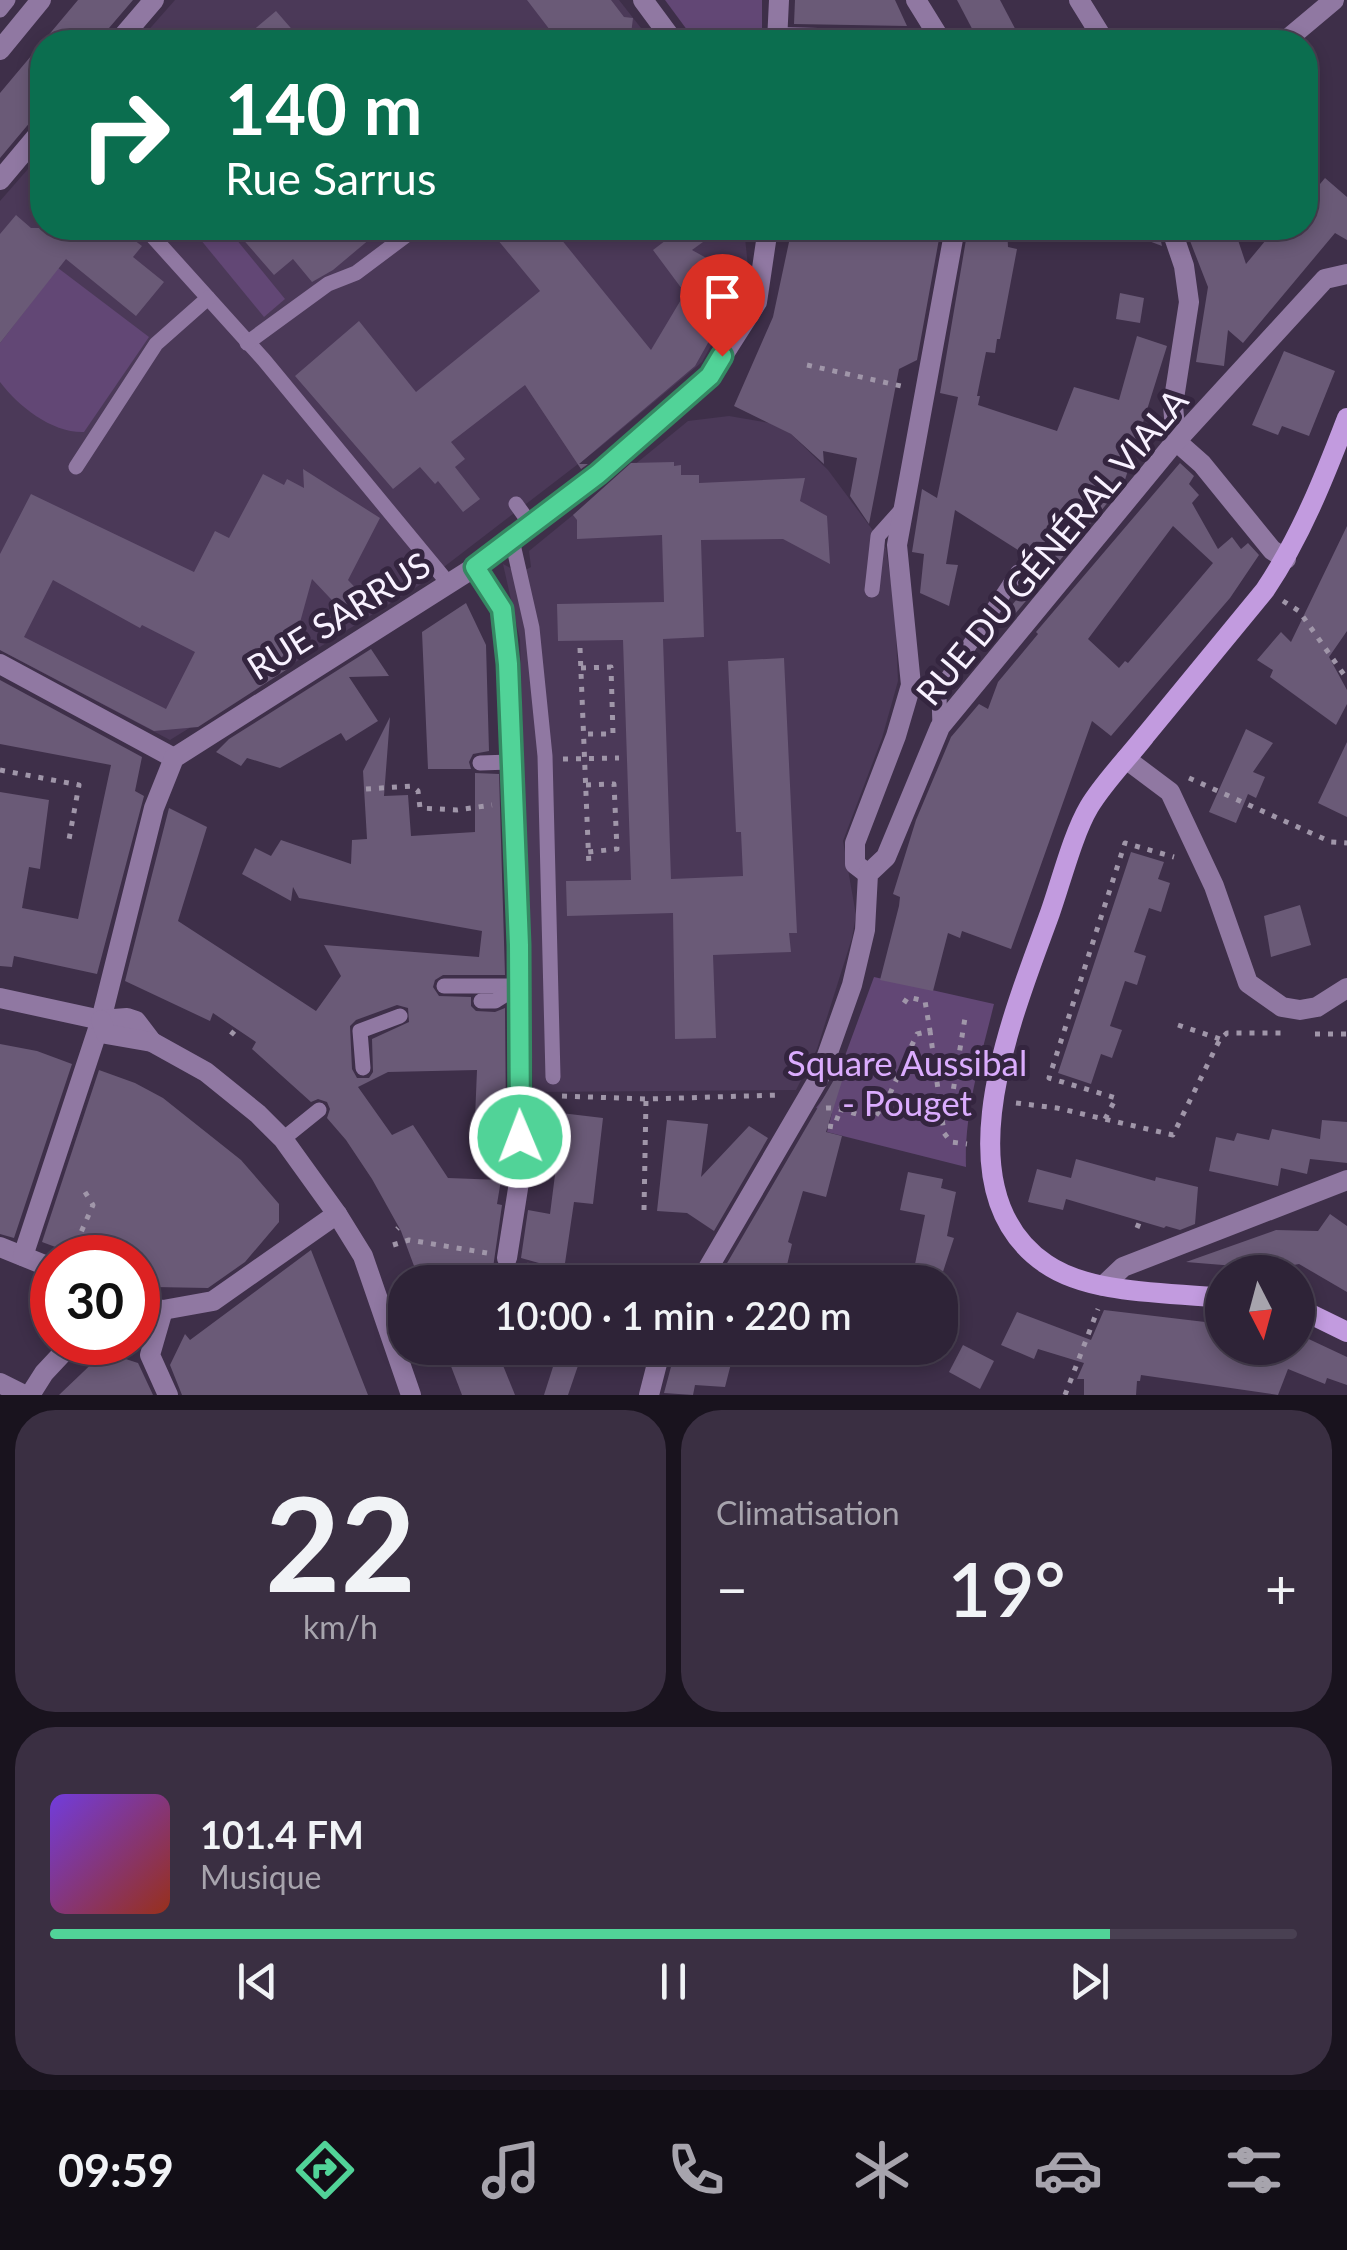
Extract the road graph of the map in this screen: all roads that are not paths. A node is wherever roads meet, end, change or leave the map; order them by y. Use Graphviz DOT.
graph roads {
  1 [pos="8,0"];
  2 [pos="42,0"];
  3 [pos="154,0"];
  4 [pos="643,0"];
  5 [pos="778,0"];
  6 [pos="916,0"];
  7 [pos="1079,0"];
  8 [pos="1334,0"];
  9 [pos="0,10"];
  10 [pos="128,30"];
  11 [pos="665,30"];
  12 [pos="777,30"];
  13 [pos="935,30"];
  14 [pos="1098,30"];
  15 [pos="1298,30"];
  16 [pos="0,50"];
  17 [pos="30,144"];
  18 [pos="0,180"];
  19 [pos="156,240"];
  20 [pos="400,240"];
  21 [pos="766,240"];
  22 [pos="952,240"];
  23 [pos="1175,240"];
  24 [pos="1347,274"];
  25 [pos="208,298"];
  26 [pos="247,343"];
  27 [pos="1347,418"];
  28 [pos="1176,441"];
  29 [pos="76,467"];
  30 [pos="516,504"];
  31 [pos="904,506"];
  32 [pos="531,525"];
  33 [pos="512,540"];
  34 [pos="1286,559"];
  35 [pos="475,567"];
  36 [pos="1018,572"];
  37 [pos="449,584"];
  38 [pos="872,590"];
  39 [pos="0,664"];
  40 [pos="940,727"];
  41 [pos="174,758"];
  42 [pos="1126,759"];
  43 [pos="512,762"];
  44 [pos="480,763"];
  45 [pos="868,874"];
  46 [pos="444,986"];
  47 [pos="519,986"];
  48 [pos="1347,988"];
  49 [pos="0,998"];
  50 [pos="481,1001"];
  51 [pos="400,1016"];
  52 [pos="101,1020"];
  53 [pos="362,1068"];
  54 [pos="553,1077"];
  55 [pos="318,1110"];
  56 [pos="283,1140"];
  57 [pos="1347,1180"];
  58 [pos="338,1214"];
  59 [pos="0,1247"];
  60 [pos="24,1256"];
  61 [pos="30,1259"];
  62 [pos="515,1261"];
  63 [pos="710,1265"];
  64 [pos="1103,1286"];
  65 [pos="1205,1296"];
  66 [pos="160,1309"];
  67 [pos="163,1310"];
  68 [pos="1315,1316"];
  69 [pos="1347,1332"];
  70 [pos="51,1365"];
  71 [pos="657,1365"];
  72 [pos="0,1383"];
  73 [pos="27,1395"];
  74 [pos="168,1395"];
  75 [pos="411,1395"];
  76 [pos="649,1395"];
  1 -- 9 [label="lane"];
  2 -- 16 [label="street"];
  3 -- 10 [label="street"];
  4 -- 11 [label="street"];
  5 -- 12 [label="street"];
  6 -- 13 [label="street"];
  7 -- 14 [label="street"];
  8 -- 15 [label="street"];
  17 -- 18 [label="street"];
  19 -- 25 [label="lane"];
  20 -- 26 [label="lane"];
  21 -- 32 [label="street, RUE SARRUS"];
  22 -- 31 [label="street"];
  23 -- 28 [label="street"];
  24 -- 28 [label="street, RUE DU GÉNÉRAL VIALA"];
  25 -- 26 [label="lane"];
  25 -- 29 [label="lane"];
  26 -- 37 [label="lane"];
  27 -- 34 [label="main road"];
  28 -- 34 [label="street"];
  28 -- 40 [label="street, RUE DU GÉNÉRAL VIALA"];
  30 -- 32 [label="lane"];
  31 -- 38 [label="lane"];
  31 -- 45 [label="street"];
  32 -- 33 [label="street, RUE SARRUS"];
  33 -- 35 [label="street, RUE SARRUS"];
  33 -- 54 [label="lane"];
  34 -- 42 [label="main road"];
  35 -- 37 [label="street, RUE SARRUS"];
  35 -- 43 [label="street"];
  36 -- 40 [label="lane"];
  37 -- 41 [label="street, RUE SARRUS"];
  39 -- 41 [label="street"];
  40 -- 45 [label="street, RUE DU GÉNÉRAL VIALA"];
  41 -- 52 [label="street"];
  42 -- 48 [label="street"];
  42 -- 64 [label="main road"];
  43 -- 44 [label="lane"];
  43 -- 47 [label="street"];
  45 -- 63 [label="street"];
  46 -- 47 [label="lane"];
  47 -- 50 [label="lane"];
  47 -- 62 [label="street"];
  49 -- 52 [label="street"];
  51 -- 53 [label="lane"];
  52 -- 56 [label="street"];
  52 -- 60 [label="street"];
  55 -- 56 [label="lane"];
  56 -- 58 [label="street"];
  57 -- 64 [label="street"];
  58 -- 67 [label="street"];
  58 -- 75 [label="street"];
  59 -- 60 [label="street"];
  60 -- 61 [label="street"];
  64 -- 65 [label="main road"];
  66 -- 67 [label="street"];
  67 -- 74 [label="street"];
  68 -- 69 [label="main road"];
  70 -- 73 [label="street"];
  71 -- 76 [label="street"];
  72 -- 73 [label="street"];
}
